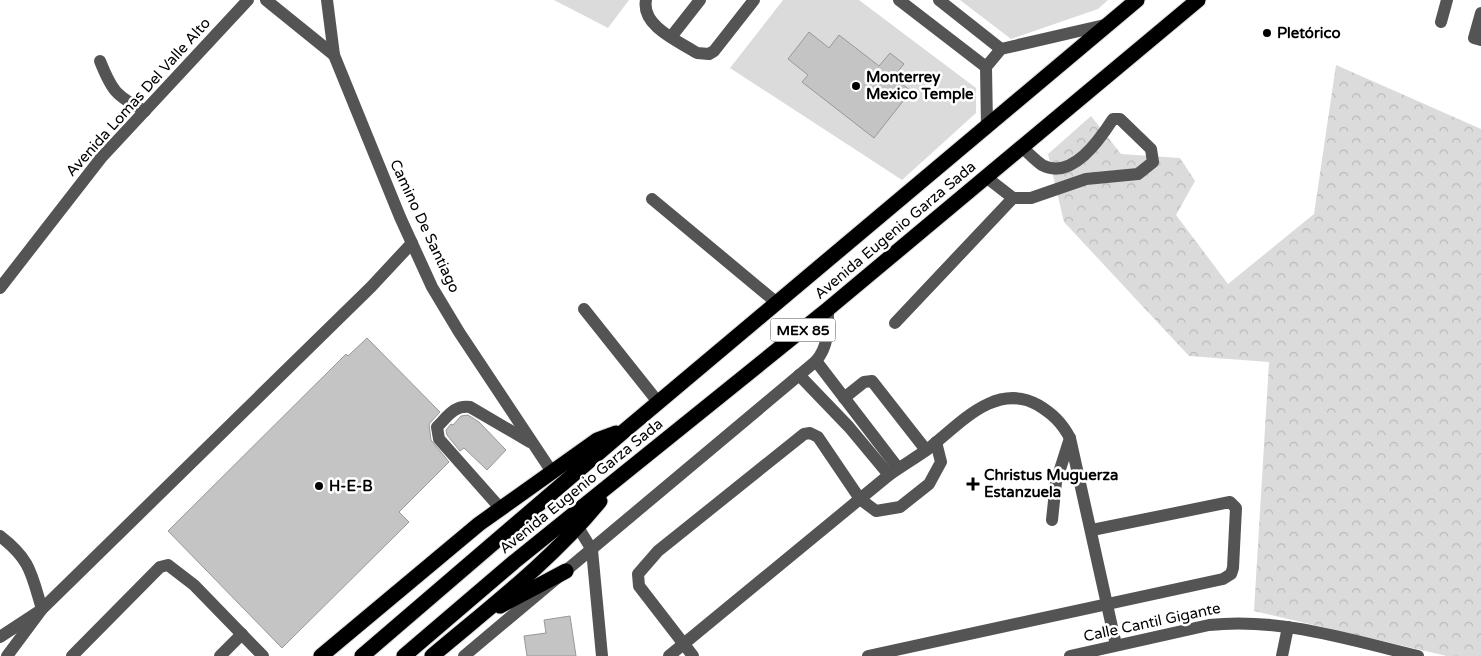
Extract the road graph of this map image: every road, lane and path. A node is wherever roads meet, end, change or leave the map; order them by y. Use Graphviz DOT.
graph roads {
  1 [pos="248,0"];
  2 [pos="266,0"];
  3 [pos="326,0"];
  4 [pos="646,0"];
  5 [pos="700,0"];
  6 [pos="754,0"];
  7 [pos="899,0"];
  8 [pos="939,0"];
  9 [pos="1137,0"];
  10 [pos="1198,0"];
  11 [pos="1447,0"];
  12 [pos="1481,12"];
  13 [pos="1440,22"];
  14 [pos="1109,24"];
  15 [pos="671,37"];
  16 [pos="1481,40"];
  17 [pos="1000,49"];
  18 [pos="334,55"];
  19 [pos="100,61"];
  20 [pos="986,67"];
  21 [pos="145,111"];
  22 [pos="987,126"];
  23 [pos="1022,147"];
  24 [pos="1055,168"];
  25 [pos="986,177"];
  26 [pos="1059,190"];
  27 [pos="1014,198"];
  28 [pos="652,199"];
  29 [pos="412,243"];
  30 [pos="0,288"];
  31 [pos="777,303"];
  32 [pos="584,309"];
  33 [pos="828,309"];
  34 [pos="895,323"];
  35 [pos="816,361"];
  36 [pos="799,375"];
  37 [pos="844,398"];
  38 [pos="658,402"];
  39 [pos="623,432"];
  40 [pos="1070,438"];
  41 [pos="532,444"];
  42 [pos="931,446"];
  43 [pos="552,472"];
  44 [pos="894,472"];
  45 [pos="620,477"];
  46 [pos="860,499"];
  47 [pos="501,509"];
  48 [pos="1052,520"];
  49 [pos="578,527"];
  50 [pos="1092,530"];
  51 [pos="0,536"];
  52 [pos="592,550"];
  53 [pos="566,571"];
  54 [pos="1107,605"];
  55 [pos="42,609"];
  56 [pos="472,622"];
  57 [pos="1288,627"];
  58 [pos="242,634"];
  59 [pos="0,637"];
  60 [pos="683,643"];
  61 [pos="1116,645"];
  62 [pos="7,656"];
  63 [pos="72,656"];
  64 [pos="220,656"];
  65 [pos="262,656"];
  66 [pos="321,656"];
  67 [pos="362,656"];
  68 [pos="404,656"];
  69 [pos="432,656"];
  70 [pos="464,656"];
  71 [pos="602,656"];
  72 [pos="669,656"];
  73 [pos="693,656"];
  74 [pos="871,656"];
  75 [pos="1070,656"];
  76 [pos="1282,656"];
  77 [pos="1418,656"];
  1 -- 21 [label="street, Avenida Lomas Del Valle Alto"];
  2 -- 18 [label="street"];
  3 -- 18 [label="street, Camino De Santiago"];
  4 -- 15 [label="street"];
  5 -- 15 [label="street"];
  6 -- 15 [label="street"];
  7 -- 20 [label="street"];
  8 -- 17 [label="street"];
  9 -- 14 [label="highway, Avenida Eugenio Garza Sada / MEX 85"];
  10 -- 23 [label="highway, Avenida Eugenio Garza Sada / MEX 85"];
  11 -- 13 [label="street"];
  12 -- 16 [label="street"];
  14 -- 17 [label="street"];
  14 -- 22 [label="highway, Avenida Eugenio Garza Sada / MEX 85"];
  17 -- 20 [label="street"];
  18 -- 29 [label="street, Camino De Santiago"];
  19 -- 21 [label="street"];
  20 -- 22 [label="street"];
  21 -- 30 [label="street, Avenida Lomas Del Valle Alto"];
  22 -- 31 [label="highway, Avenida Eugenio Garza Sada / MEX 85"];
  23 -- 24 [label="street"];
  23 -- 25 [label="highway, Avenida Eugenio Garza Sada / MEX 85"];
  24 -- 26 [label="street"];
  24 -- 26 [label="street"];
  25 -- 27 [label="street"];
  25 -- 33 [label="highway, Avenida Eugenio Garza Sada / MEX 85"];
  26 -- 27 [label="street"];
  27 -- 34 [label="street"];
  28 -- 31 [label="street"];
  29 -- 41 [label="street, Camino De Santiago"];
  29 -- 55 [label="street"];
  31 -- 38 [label="highway, Avenida Eugenio Garza Sada / MEX 85"];
  32 -- 38 [label="street"];
  33 -- 35 [label="street"];
  33 -- 45 [label="highway, Avenida Eugenio Garza Sada / MEX 85"];
  35 -- 36 [label="street"];
  35 -- 37 [label="street"];
  36 -- 44 [label="street"];
  36 -- 52 [label="street"];
  37 -- 42 [label="street"];
  37 -- 44 [label="street"];
  38 -- 39 [label="highway, Avenida Eugenio Garza Sada / MEX 85"];
  39 -- 43 [label="highway"];
  39 -- 67 [label="highway, Avenida Eugenio Garza Sada / MEX 85"];
  40 -- 42 [label="street"];
  40 -- 48 [label="street"];
  40 -- 50 [label="street"];
  41 -- 43 [label="street, Camino De Santiago"];
  41 -- 47 [label="street"];
  42 -- 44 [label="street"];
  42 -- 46 [label="street"];
  43 -- 47 [label="highway"];
  44 -- 46 [label="street"];
  45 -- 49 [label="highway"];
  45 -- 68 [label="highway, Avenida Eugenio Garza Sada / MEX 85"];
  46 -- 60 [label="street"];
  46 -- 60 [label="street"];
  47 -- 66 [label="highway"];
  49 -- 52 [label="street"];
  49 -- 56 [label="highway"];
  50 -- 54 [label="street"];
  50 -- 54 [label="street"];
  51 -- 55 [label="street"];
  52 -- 53 [label="street"];
  52 -- 71 [label="street"];
  53 -- 56 [label="highway"];
  53 -- 70 [label="street"];
  54 -- 61 [label="street"];
  54 -- 74 [label="street"];
  55 -- 59 [label="street"];
  55 -- 62 [label="street"];
  56 -- 69 [label="highway"];
  57 -- 61 [label="street, Calle Cantil Gigante"];
  57 -- 76 [label="street"];
  57 -- 77 [label="street, Calle Cantil Gigante"];
  58 -- 63 [label="street"];
  58 -- 64 [label="street"];
  58 -- 65 [label="street"];
  60 -- 72 [label="street"];
  60 -- 73 [label="street"];
  61 -- 75 [label="street, Calle Cantil Gigante"];
}
